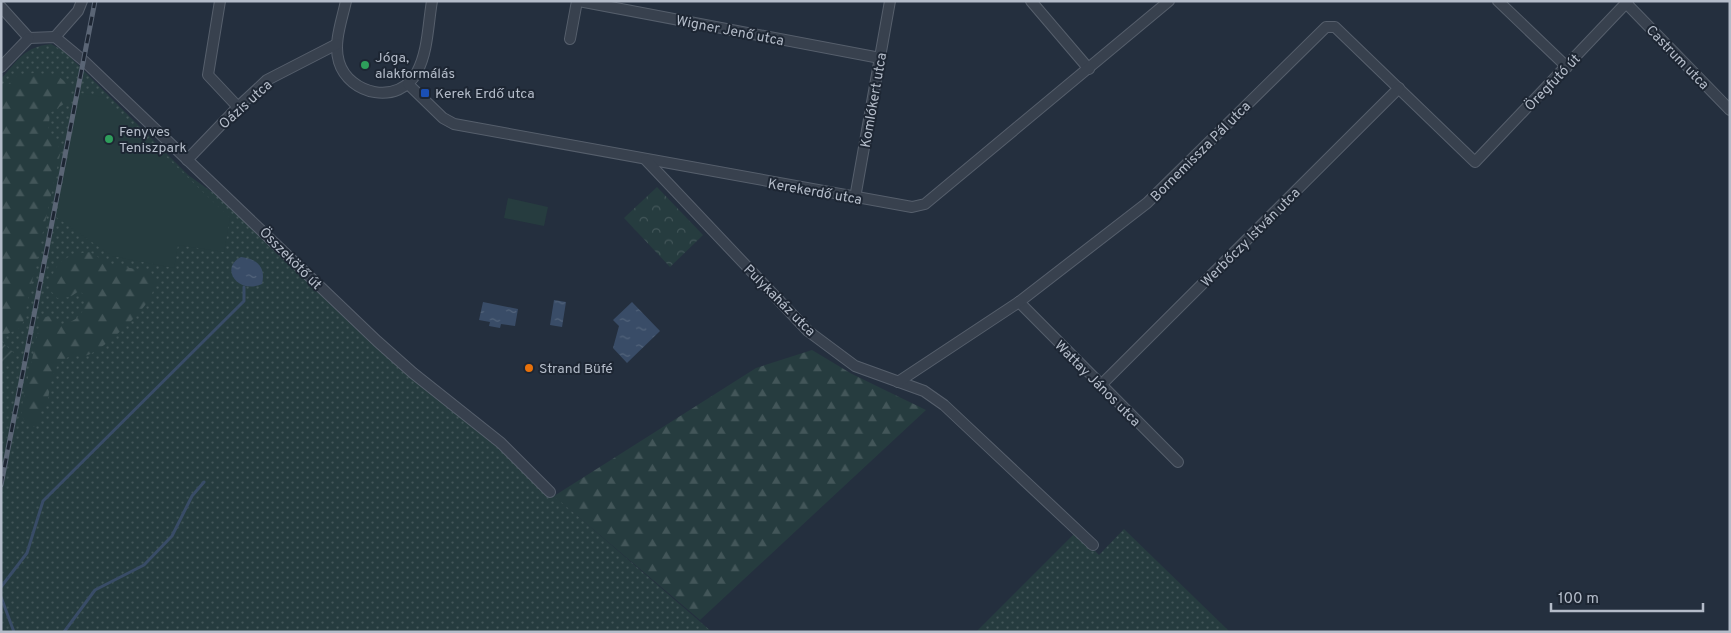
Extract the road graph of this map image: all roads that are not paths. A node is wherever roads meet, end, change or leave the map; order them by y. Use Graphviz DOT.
graph roads {
  1 [pos="82,1"];
  2 [pos="220,1"];
  3 [pos="346,1"];
  4 [pos="432,1"];
  5 [pos="578,1"];
  6 [pos="890,1"];
  7 [pos="1031,1"];
  8 [pos="1169,1"];
  9 [pos="1498,1"];
  10 [pos="1627,2"];
  11 [pos="1,7"];
  12 [pos="55,37"];
  13 [pos="29,38"];
  14 [pos="570,38"];
  15 [pos="338,44"];
  16 [pos="880,58"];
  17 [pos="1,67"];
  18 [pos="1567,67"];
  19 [pos="1089,69"];
  20 [pos="408,84"];
  21 [pos="1399,88"];
  22 [pos="238,107"];
  23 [pos="1730,110"];
  24 [pos="188,160"];
  25 [pos="646,160"];
  26 [pos="1475,162"];
  27 [pos="855,198"];
  28 [pos="1019,302"];
  29 [pos="898,382"];
  30 [pos="1100,386"];
  31 [pos="1178,462"];
  32 [pos="550,492"];
  33 [pos="1093,545"];
  1 -- 12 [label="street"];
  2 -- 22 [label="street"];
  3 -- 15 [label="street"];
  4 -- 20 [label="street"];
  5 -- 14 [label="street"];
  5 -- 16 [label="street, Wigner Jenő utca"];
  6 -- 16 [label="street, Komlókert utca"];
  7 -- 19 [label="street"];
  8 -- 19 [label="street, Kerekerdő utca"];
  9 -- 18 [label="street"];
  10 -- 18 [label="street, Öregfutó út"];
  10 -- 23 [label="street, Castrum utca"];
  11 -- 13 [label="street"];
  12 -- 13 [label="street"];
  12 -- 24 [label="street, Összekötő út"];
  13 -- 17 [label="street"];
  15 -- 20 [label="street"];
  15 -- 22 [label="street, Oázis utca"];
  16 -- 27 [label="street, Komlókert utca"];
  18 -- 26 [label="street, Öregfutó út"];
  19 -- 27 [label="street, Kerekerdő utca"];
  20 -- 25 [label="street, Kerekerdő utca"];
  21 -- 26 [label="street, Bornemissza Pál utca"];
  21 -- 28 [label="street, Bornemissza Pál utca"];
  21 -- 30 [label="street, Werbőczy István utca"];
  22 -- 24 [label="street, Oázis utca"];
  24 -- 32 [label="street, Összekötő út"];
  25 -- 27 [label="street, Kerekerdő utca"];
  25 -- 29 [label="street, Pulykaház utca"];
  28 -- 29 [label="street, Bornemissza Pál utca"];
  28 -- 30 [label="street, Wattay János utca"];
  29 -- 33 [label="street, Pulykaház utca"];
  30 -- 31 [label="street, Wattay János utca"];
}
